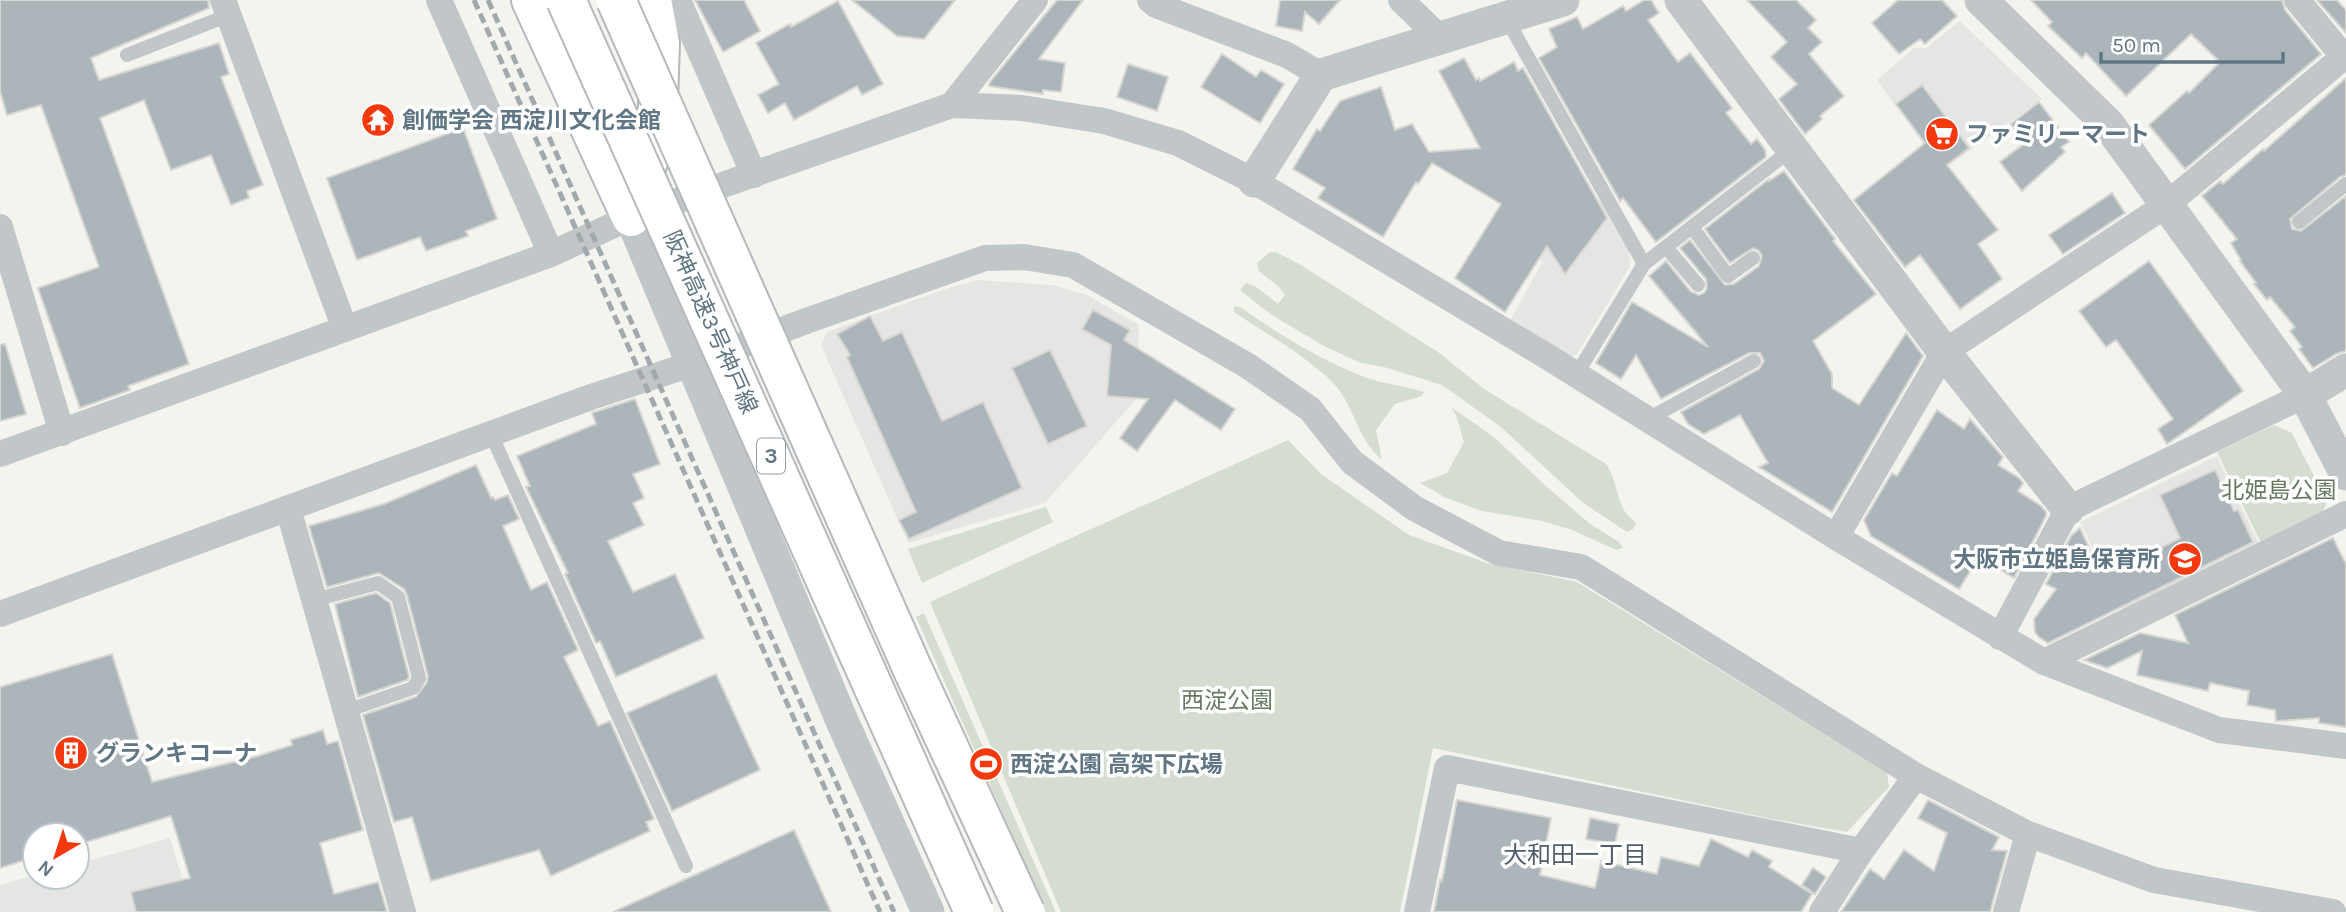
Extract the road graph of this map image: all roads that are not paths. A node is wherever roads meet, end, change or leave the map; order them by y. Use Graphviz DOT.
graph roads {
  1 [pos="439,0"];
  2 [pos="531,0"];
  3 [pos="566,0"];
  4 [pos="617,0"];
  5 [pos="652,0"];
  6 [pos="678,0"];
  7 [pos="1035,0"];
  8 [pos="1150,0"];
  9 [pos="1401,0"];
  10 [pos="1563,0"];
  11 [pos="1681,0"];
  12 [pos="1981,0"];
  13 [pos="2297,0"];
  14 [pos="226,8"];
  15 [pos="1506,18"];
  16 [pos="1441,39"];
  17 [pos="127,55"];
  18 [pos="2345,57"];
  19 [pos="1321,75"];
  20 [pos="952,105"];
  21 [pos="1792,149"];
  22 [pos="754,175"];
  23 [pos="1254,181"];
  24 [pos="2346,184"];
  25 [pos="2166,205"];
  26 [pos="2299,222"];
  27 [pos="1692,226"];
  28 [pos="0,227"];
  29 [pos="635,227"];
  30 [pos="1666,247"];
  31 [pos="551,254"];
  32 [pos="1753,258"];
  33 [pos="1644,264"];
  34 [pos="1698,285"];
  35 [pos="345,329"];
  36 [pos="1944,352"];
  37 [pos="689,356"];
  38 [pos="1754,361"];
  39 [pos="2346,370"];
  40 [pos="1576,375"];
  41 [pos="2305,395"];
  42 [pos="1648,419"];
  43 [pos="62,433"];
  44 [pos="491,433"];
  45 [pos="0,454"];
  46 [pos="2346,474"];
  47 [pos="288,508"];
  48 [pos="2068,509"];
  49 [pos="2346,513"];
  50 [pos="1836,537"];
  51 [pos="314,600"];
  52 [pos="0,614"];
  53 [pos="2000,637"];
  54 [pos="2044,662"];
  55 [pos="346,711"];
  56 [pos="2346,746"];
  57 [pos="1916,776"];
  58 [pos="2028,834"];
  59 [pos="1861,851"];
  60 [pos="686,866"];
  61 [pos="403,912"];
  62 [pos="928,912"];
  63 [pos="974,912"];
  64 [pos="1024,912"];
  65 [pos="1417,912"];
  66 [pos="1822,912"];
  67 [pos="2006,912"];
  68 [pos="2333,912"];
  1 -- 31 [label="street"];
  2 -- 29 [label="highway"];
  3 -- 63 [label="highway, 阪神高速3号神戸線 / 3, bridge"];
  4 -- 64 [label="highway, 阪神高速3号神戸線 / 3, bridge"];
  5 -- 29 [label="highway"];
  6 -- 22 [label="street"];
  7 -- 20 [label="street"];
  8 -- 19 [label="street"];
  9 -- 16 [label="street"];
  10 -- 15 [label="street"];
  11 -- 21 [label="street"];
  12 -- 25 [label="street"];
  13 -- 18 [label="street"];
  14 -- 17 [label="lane"];
  14 -- 35 [label="street"];
  15 -- 16 [label="street"];
  15 -- 33 [label="lane"];
  16 -- 19 [label="street"];
  18 -- 25 [label="street"];
  19 -- 23 [label="street"];
  20 -- 22 [label="street"];
  20 -- 23 [label="street"];
  21 -- 27 [label="lane"];
  21 -- 36 [label="street"];
  22 -- 29 [label="street"];
  23 -- 40 [label="street"];
  24 -- 26 [label="lane"];
  25 -- 36 [label="street"];
  25 -- 41 [label="street"];
  27 -- 30 [label="lane"];
  27 -- 32 [label="lane"];
  28 -- 43 [label="street"];
  29 -- 31 [label="street"];
  29 -- 37 [label="street"];
  30 -- 33 [label="lane"];
  30 -- 34 [label="lane"];
  31 -- 35 [label="street"];
  33 -- 40 [label="lane"];
  35 -- 43 [label="street"];
  36 -- 48 [label="street"];
  36 -- 50 [label="street"];
  37 -- 44 [label="street"];
  37 -- 57 [label="street"];
  37 -- 62 [label="street"];
  38 -- 42 [label="lane"];
  39 -- 41 [label="street"];
  40 -- 42 [label="street"];
  41 -- 46 [label="street"];
  41 -- 48 [label="street"];
  42 -- 50 [label="street"];
  43 -- 45 [label="street"];
  44 -- 47 [label="street"];
  44 -- 60 [label="lane"];
  47 -- 51 [label="street"];
  47 -- 52 [label="street"];
  48 -- 53 [label="street"];
  49 -- 54 [label="street"];
  50 -- 53 [label="street"];
  51 -- 55 [label="street"];
  51 -- 55 [label="lane"];
  53 -- 54 [label="street"];
  54 -- 56 [label="street"];
  55 -- 61 [label="street"];
  57 -- 58 [label="street"];
  57 -- 59 [label="street"];
  58 -- 67 [label="street"];
  58 -- 68 [label="street"];
  59 -- 65 [label="street"];
  59 -- 66 [label="street"];
}
